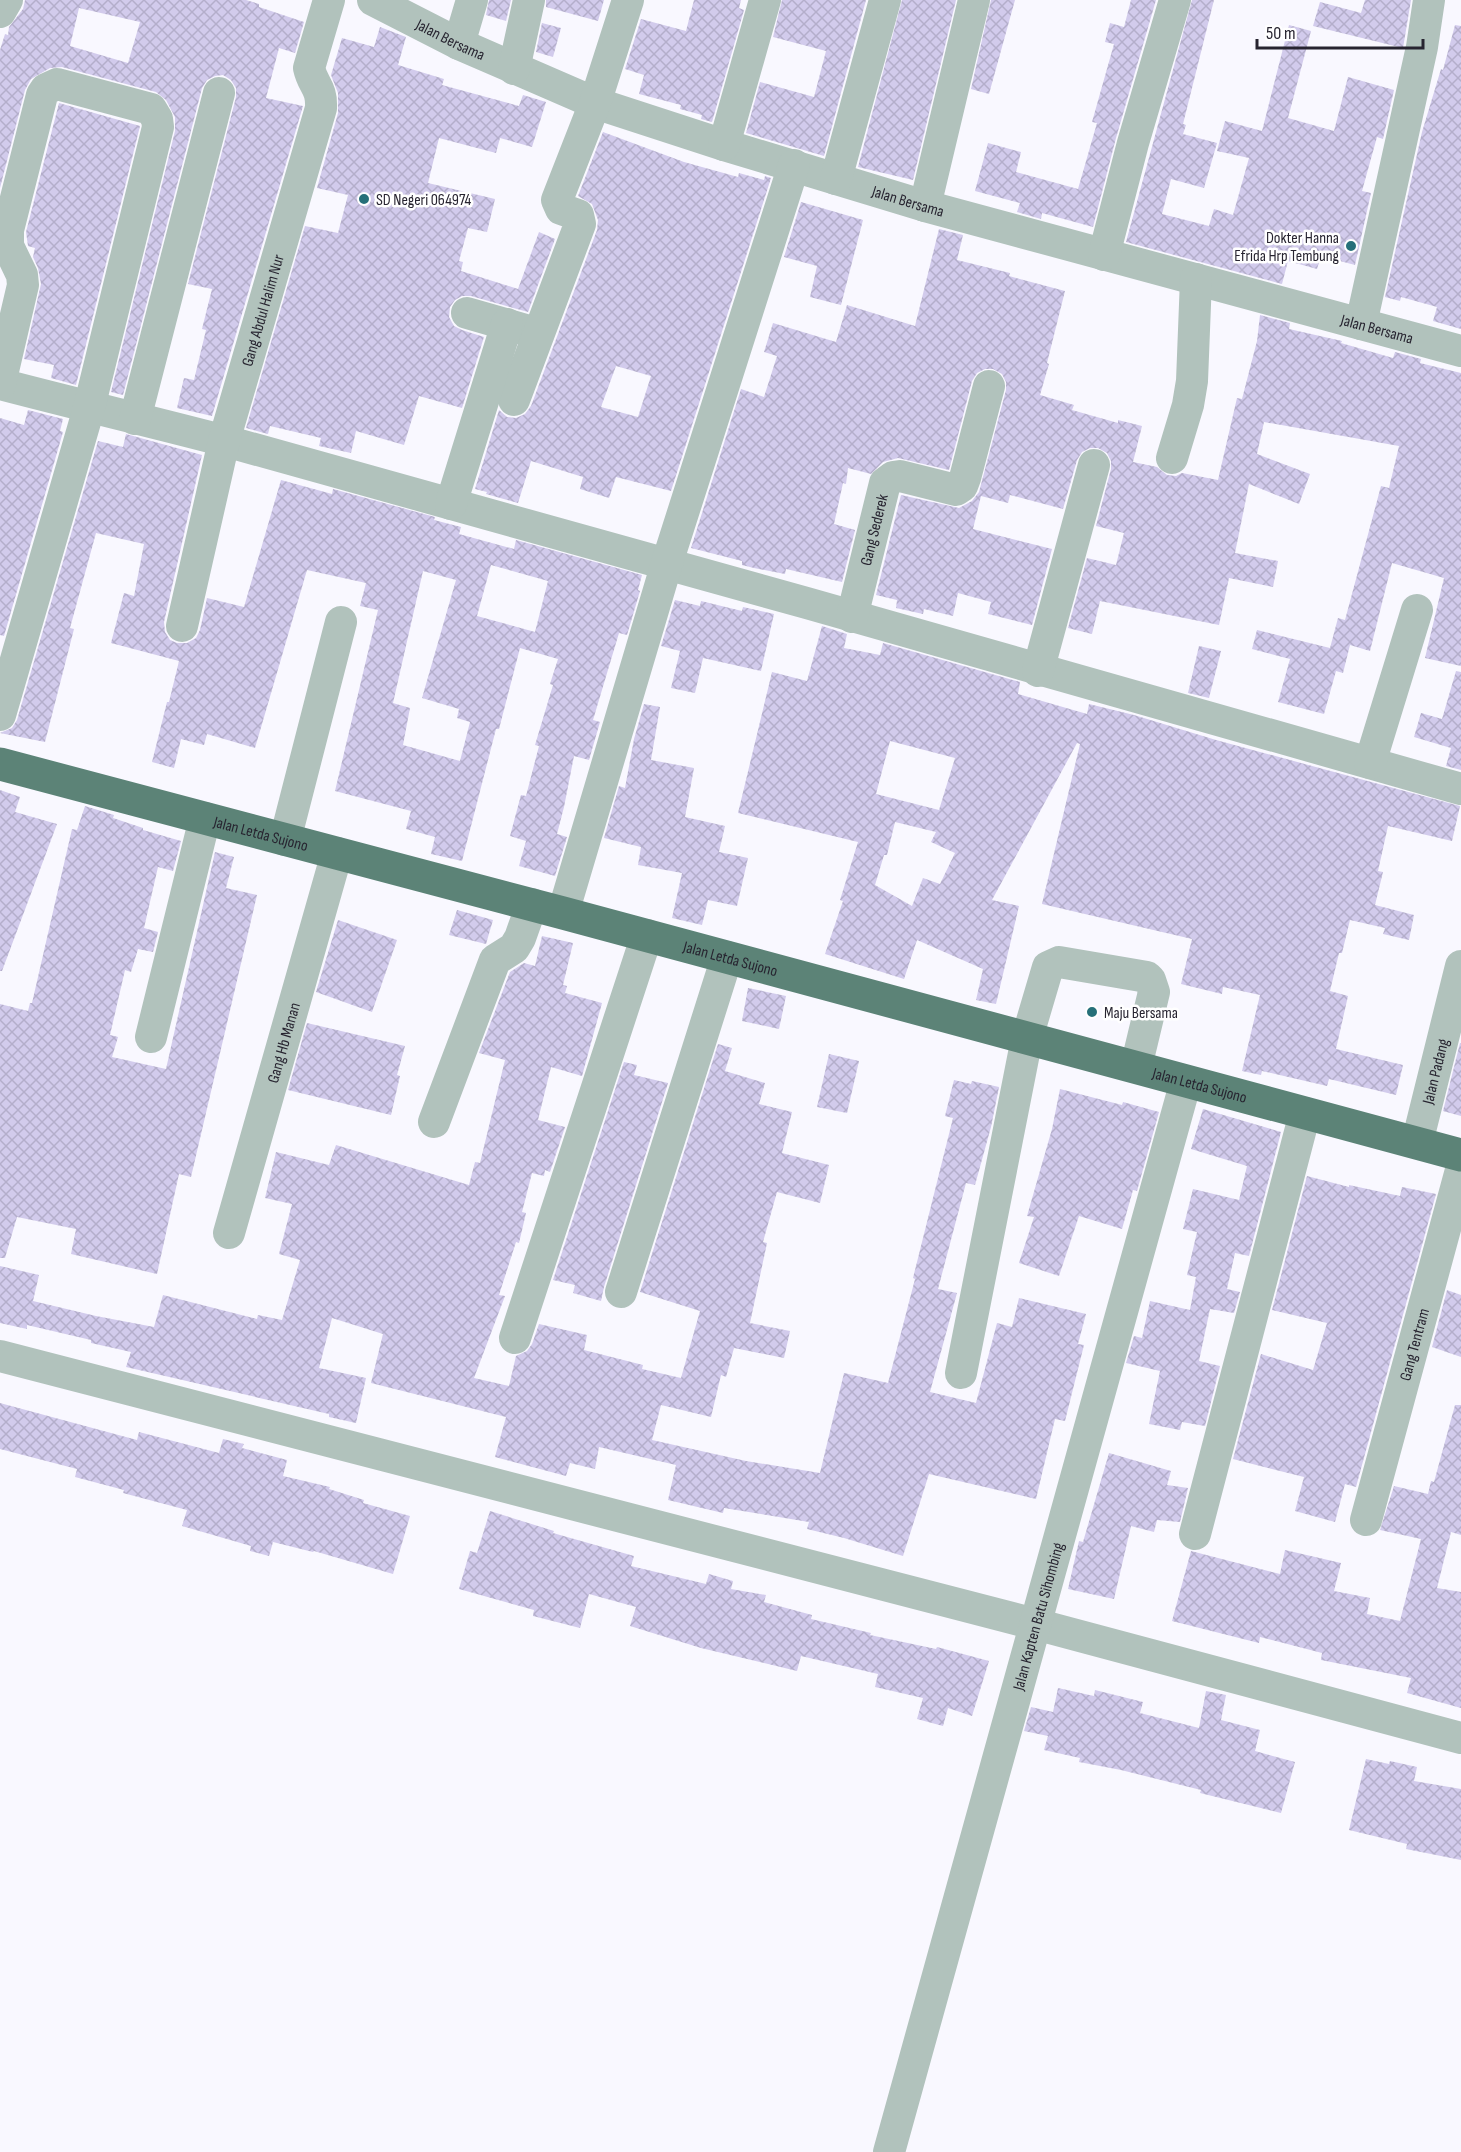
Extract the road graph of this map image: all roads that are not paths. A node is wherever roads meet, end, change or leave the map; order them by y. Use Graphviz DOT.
graph roads {
  1 [pos="7,0"];
  2 [pos="329,0"];
  3 [pos="373,0"];
  4 [pos="472,0"];
  5 [pos="529,0"];
  6 [pos="628,0"];
  7 [pos="765,0"];
  8 [pos="885,0"];
  9 [pos="974,0"];
  10 [pos="1174,0"];
  11 [pos="1429,0"];
  12 [pos="0,12"];
  13 [pos="459,44"];
  14 [pos="514,69"];
  15 [pos="219,93"];
  16 [pos="595,103"];
  17 [pos="724,145"];
  18 [pos="794,165"];
  19 [pos="836,178"];
  20 [pos="925,206"];
  21 [pos="1104,255"];
  22 [pos="1196,279"];
  23 [pos="467,313"];
  24 [pos="507,324"];
  25 [pos="1361,324"];
  26 [pos="538,334"];
  27 [pos="1461,351"];
  28 [pos="0,384"];
  29 [pos="989,386"];
  30 [pos="514,400"];
  31 [pos="88,408"];
  32 [pos="135,419"];
  33 [pos="224,441"];
  34 [pos="1172,458"];
  35 [pos="1094,465"];
  36 [pos="452,504"];
  37 [pos="667,563"];
  38 [pos="1417,610"];
  39 [pos="852,617"];
  40 [pos="341,622"];
  41 [pos="182,626"];
  42 [pos="1038,671"];
  43 [pos="0,715"];
  44 [pos="0,764"];
  45 [pos="1370,764"];
  46 [pos="1461,789"];
  47 [pos="205,818"];
  48 [pos="285,840"];
  49 [pos="337,853"];
  50 [pos="532,904"];
  51 [pos="563,913"];
  52 [pos="646,935"];
  53 [pos="727,957"];
  54 [pos="1461,966"];
  55 [pos="151,1037"];
  56 [pos="1027,1038"];
  57 [pos="1136,1067"];
  58 [pos="1186,1081"];
  59 [pos="1305,1113"];
  60 [pos="434,1122"];
  61 [pos="1417,1143"];
  62 [pos="1461,1155"];
  63 [pos="1461,1170"];
  64 [pos="230,1233"];
  65 [pos="621,1292"];
  66 [pos="515,1338"];
  67 [pos="0,1356"];
  68 [pos="961,1373"];
  69 [pos="1366,1520"];
  70 [pos="1195,1534"];
  71 [pos="1035,1624"];
  72 [pos="1461,1738"];
  73 [pos="889,2152"];
  1 -- 12 [label="street"];
  2 -- 33 [label="street, Gang Abdul Halim Nur"];
  3 -- 13 [label="street, Jalan Bersama"];
  4 -- 13 [label="street"];
  5 -- 14 [label="street"];
  6 -- 16 [label="street"];
  7 -- 17 [label="street"];
  8 -- 19 [label="street"];
  9 -- 20 [label="street"];
  10 -- 21 [label="street"];
  11 -- 25 [label="street"];
  13 -- 14 [label="street, Jalan Bersama"];
  14 -- 16 [label="street, Jalan Bersama"];
  15 -- 32 [label="street"];
  16 -- 17 [label="street, Jalan Bersama"];
  16 -- 26 [label="street"];
  17 -- 18 [label="street, Jalan Bersama"];
  18 -- 19 [label="street, Jalan Bersama"];
  18 -- 37 [label="street"];
  19 -- 20 [label="street, Jalan Bersama"];
  20 -- 21 [label="street, Jalan Bersama"];
  21 -- 22 [label="street, Jalan Bersama"];
  22 -- 25 [label="street, Jalan Bersama"];
  22 -- 34 [label="street"];
  23 -- 24 [label="street"];
  24 -- 26 [label="street"];
  24 -- 36 [label="street"];
  25 -- 27 [label="street, Jalan Bersama"];
  26 -- 30 [label="street"];
  28 -- 31 [label="street"];
  28 -- 31 [label="street"];
  29 -- 39 [label="street, Gang Sederek"];
  31 -- 32 [label="street"];
  31 -- 43 [label="street"];
  32 -- 33 [label="street"];
  33 -- 36 [label="street"];
  33 -- 41 [label="street, Gang Abdul Halim Nur"];
  35 -- 42 [label="street"];
  36 -- 37 [label="street"];
  37 -- 39 [label="street"];
  37 -- 51 [label="street"];
  38 -- 45 [label="street"];
  39 -- 42 [label="street"];
  40 -- 48 [label="street"];
  42 -- 45 [label="street"];
  44 -- 47 [label="highway, Jalan Letda Sujono"];
  45 -- 46 [label="street"];
  47 -- 48 [label="highway, Jalan Letda Sujono"];
  47 -- 55 [label="street"];
  48 -- 49 [label="highway, Jalan Letda Sujono"];
  49 -- 50 [label="highway, Jalan Letda Sujono"];
  49 -- 64 [label="street, Gang Hb Manan"];
  50 -- 51 [label="highway, Jalan Letda Sujono"];
  50 -- 60 [label="street"];
  51 -- 52 [label="highway, Jalan Letda Sujono"];
  52 -- 53 [label="highway, Jalan Letda Sujono"];
  52 -- 66 [label="street"];
  53 -- 56 [label="highway, Jalan Letda Sujono"];
  53 -- 65 [label="street"];
  54 -- 61 [label="street, Jalan Padang"];
  56 -- 57 [label="highway, Jalan Letda Sujono"];
  56 -- 57 [label="street"];
  56 -- 68 [label="street"];
  57 -- 58 [label="highway, Jalan Letda Sujono"];
  58 -- 59 [label="highway, Jalan Letda Sujono"];
  58 -- 71 [label="street, Jalan Kapten Batu Sihombing"];
  59 -- 61 [label="highway, Jalan Letda Sujono"];
  59 -- 70 [label="street"];
  61 -- 62 [label="highway, Jalan Letda Sujono"];
  63 -- 69 [label="street, Gang Tentram"];
  67 -- 71 [label="street"];
  71 -- 72 [label="street"];
  71 -- 73 [label="street, Jalan Kapten Batu Sihombing"];
}
